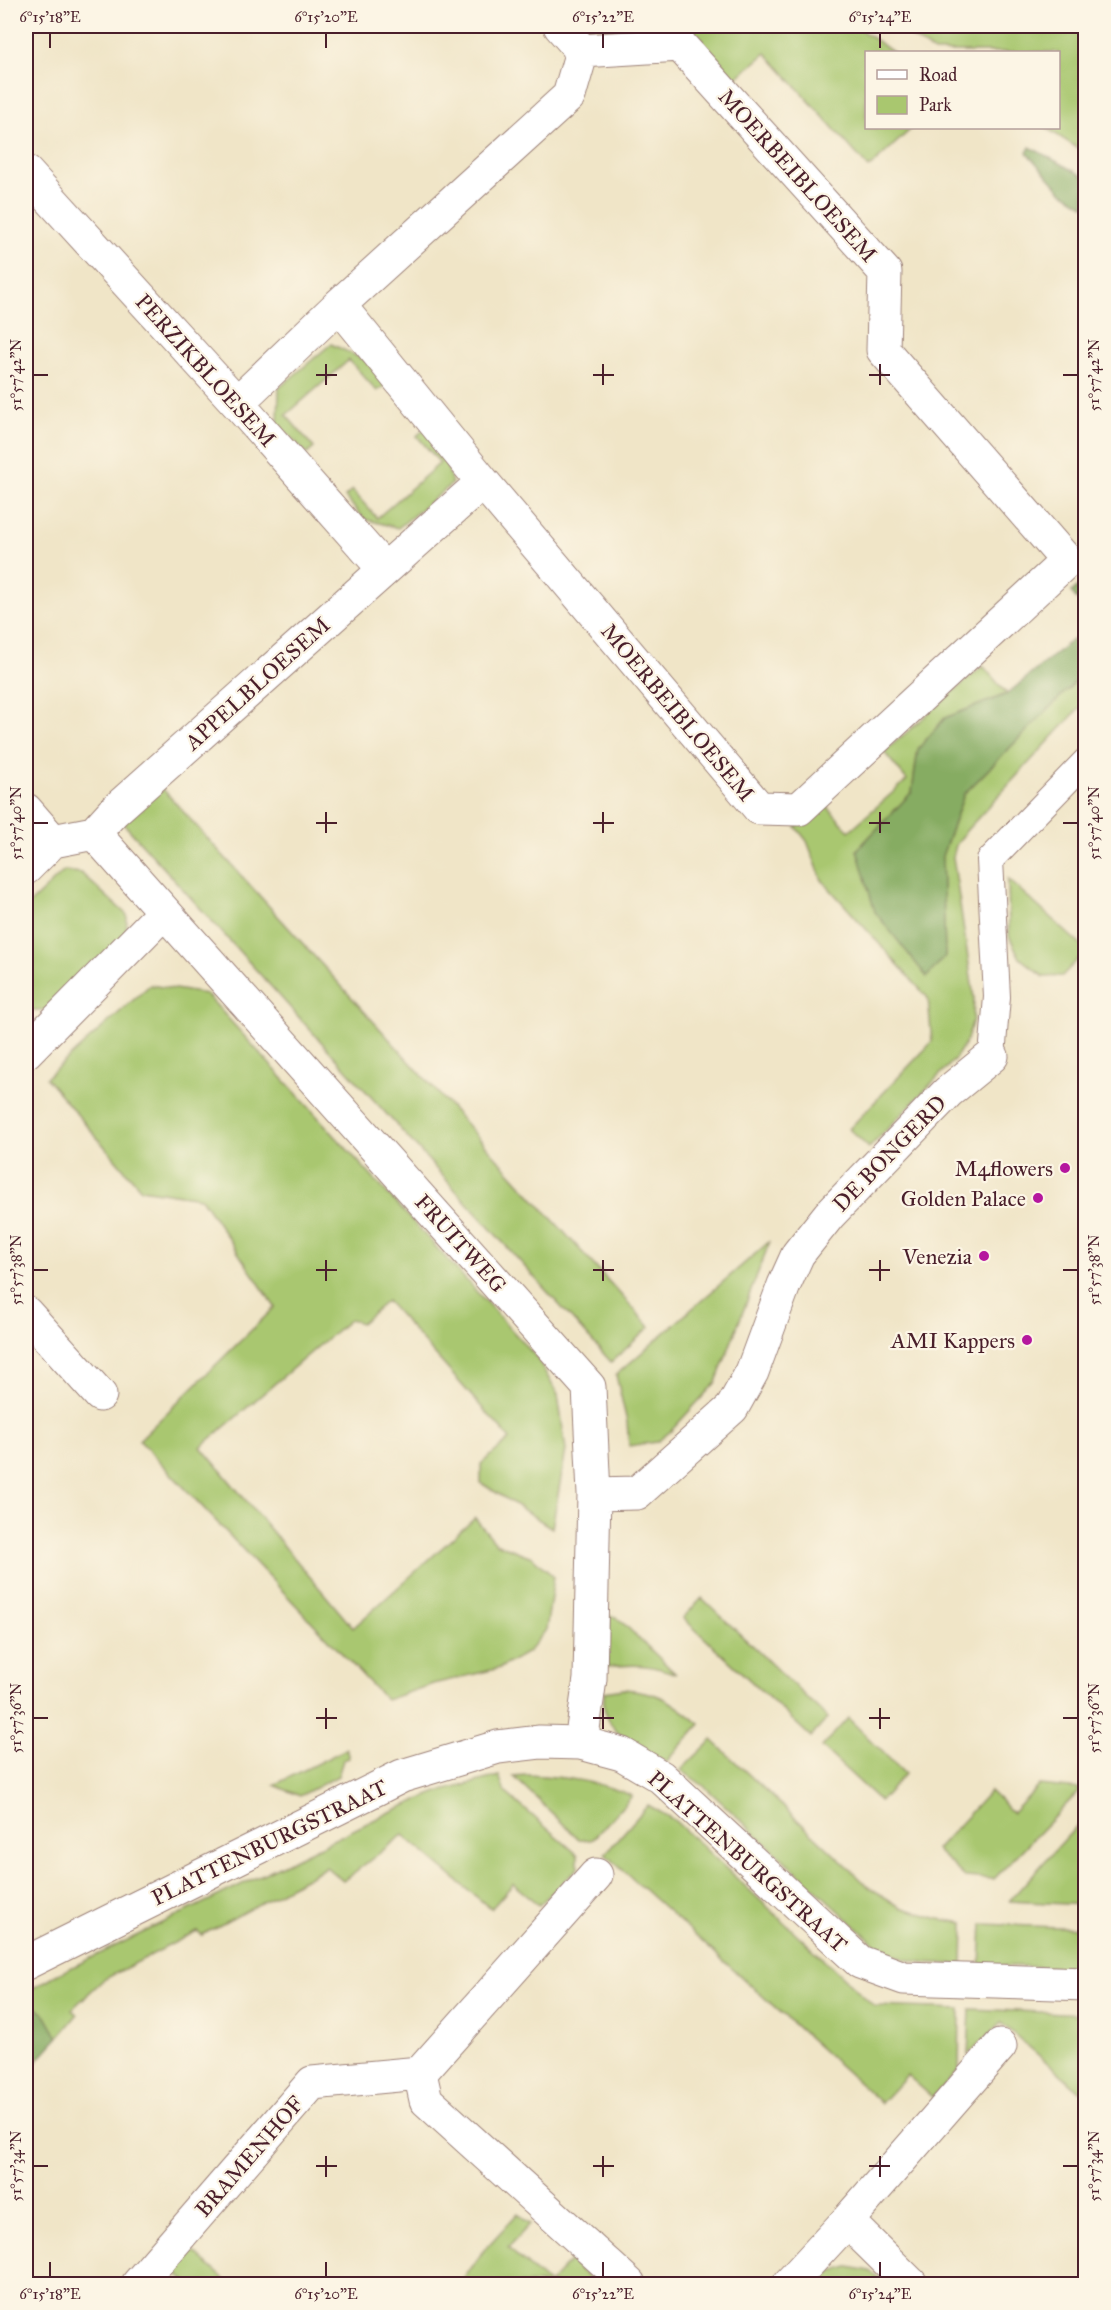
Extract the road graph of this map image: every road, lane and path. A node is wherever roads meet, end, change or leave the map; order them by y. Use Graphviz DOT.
graph roads {
  1 [pos="560,26"];
  2 [pos="582,51"];
  3 [pos="26,172"];
  4 [pos="339,305"];
  5 [pos="237,402"];
  6 [pos="483,482"];
  7 [pos="1076,553"];
  8 [pos="384,569"];
  9 [pos="1086,760"];
  10 [pos="26,810"];
  11 [pos="94,833"];
  12 [pos="53,841"];
  13 [pos="26,868"];
  14 [pos="164,912"];
  15 [pos="26,1052"];
  16 [pos="992,1056"];
  17 [pos="26,1313"];
  18 [pos="100,1395"];
  19 [pos="594,1494"];
  20 [pos="581,1743"];
  21 [pos="596,1875"];
  22 [pos="26,1963"];
  23 [pos="1086,1984"];
  24 [pos="1000,2046"];
  25 [pos="420,2073"];
  26 [pos="847,2222"];
  27 [pos="138,2284"];
  28 [pos="629,2284"];
  29 [pos="789,2284"];
  30 [pos="912,2284"];
  1 -- 2 [label="street"];
  2 -- 4 [label="street"];
  2 -- 7 [label="street, MOERBEIBLOESEM"];
  3 -- 5 [label="street, PERZIKBLOESEM"];
  4 -- 5 [label="street"];
  4 -- 6 [label="street, MOERBEIBLOESEM"];
  5 -- 8 [label="street, PERZIKBLOESEM"];
  6 -- 7 [label="street, MOERBEIBLOESEM"];
  6 -- 8 [label="street, APPELBLOESEM"];
  8 -- 11 [label="street, APPELBLOESEM"];
  9 -- 16 [label="lane, DE BONGERD"];
  10 -- 12 [label="street"];
  11 -- 12 [label="street"];
  11 -- 14 [label="street, FRUITWEG"];
  12 -- 13 [label="street"];
  14 -- 15 [label="street"];
  14 -- 19 [label="street, FRUITWEG"];
  16 -- 19 [label="street, DE BONGERD"];
  17 -- 18 [label="street"];
  19 -- 20 [label="street, FRUITWEG"];
  20 -- 22 [label="street, PLATTENBURGSTRAAT"];
  20 -- 23 [label="street, PLATTENBURGSTRAAT"];
  21 -- 25 [label="street"];
  24 -- 26 [label="street"];
  25 -- 27 [label="street, BRAMENHOF"];
  25 -- 28 [label="street"];
  26 -- 29 [label="street"];
  26 -- 30 [label="street"];
}
